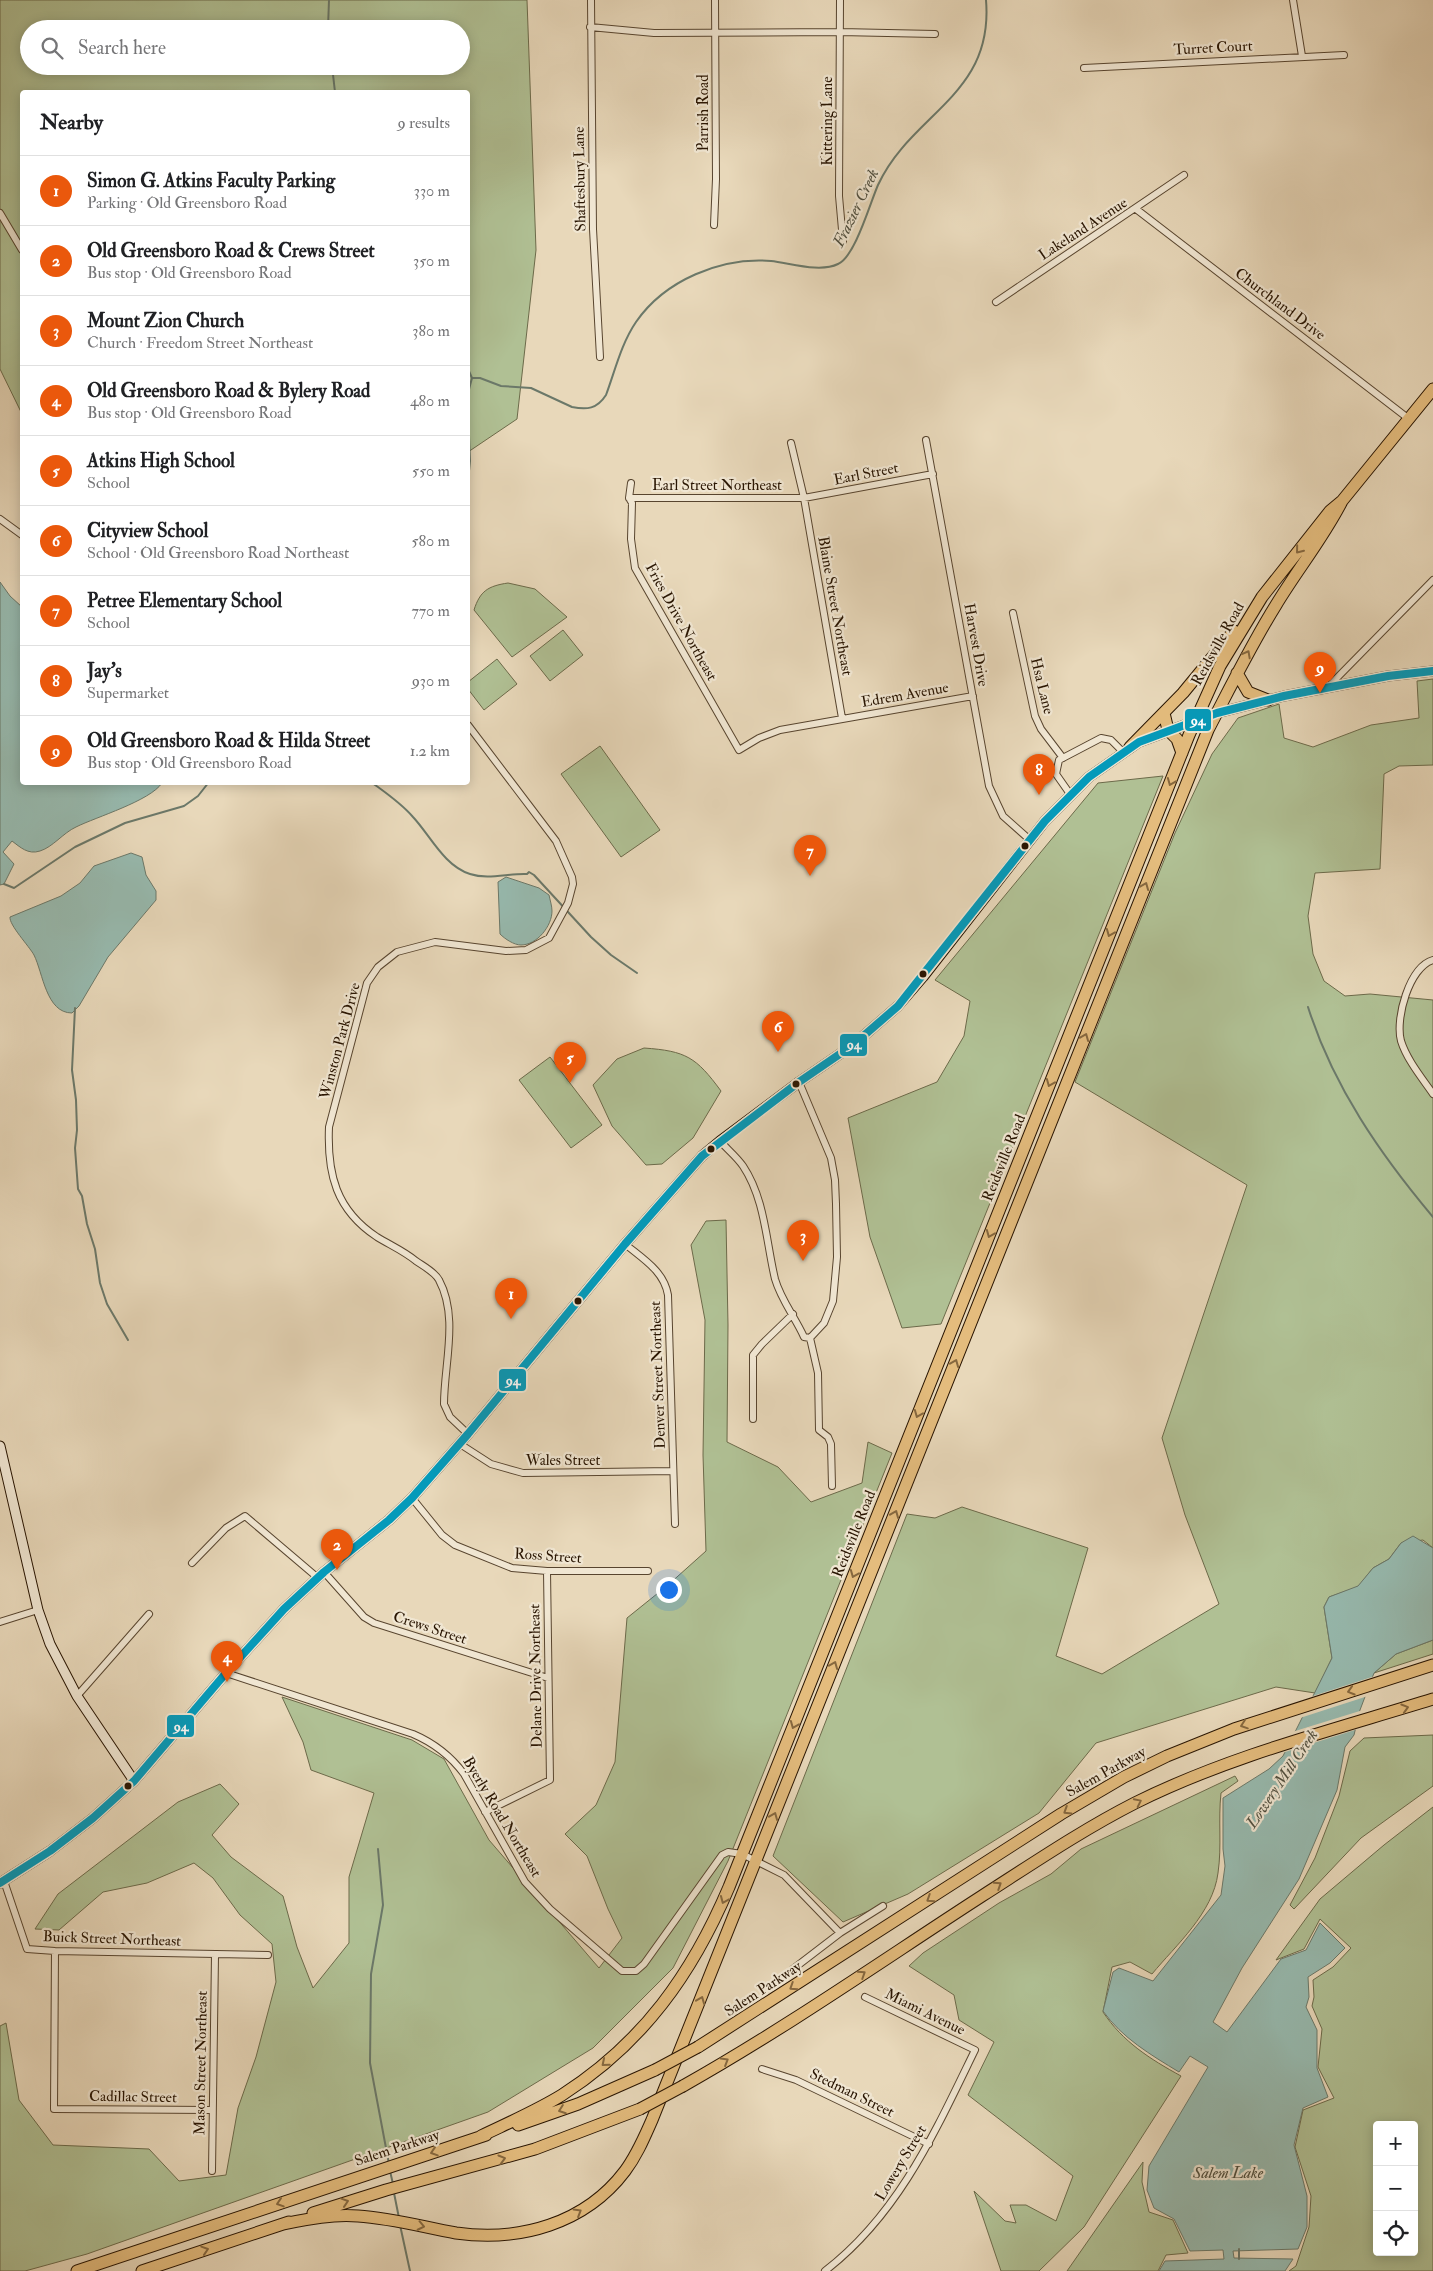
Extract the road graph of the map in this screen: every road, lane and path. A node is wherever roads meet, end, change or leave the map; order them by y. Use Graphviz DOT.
graph roads {
  1 [pos="591,0"];
  2 [pos="715,0"];
  3 [pos="840,0"];
  4 [pos="1293,0"];
  5 [pos="590,27"];
  6 [pos="715,32"];
  7 [pos="840,32"];
  8 [pos="935,34"];
  9 [pos="1344,55"];
  10 [pos="1302,56"];
  11 [pos="1084,68"];
  12 [pos="1184,176"];
  13 [pos="1136,209"];
  14 [pos="0,214"];
  15 [pos="714,225"];
  16 [pos="842,241"];
  17 [pos="20,247"];
  18 [pos="996,302"];
  19 [pos="600,357"];
  20 [pos="1433,389"];
  21 [pos="1409,419"];
  22 [pos="926,440"];
  23 [pos="792,443"];
  24 [pos="933,474"];
  25 [pos="631,483"];
  26 [pos="630,498"];
  27 [pos="804,498"];
  28 [pos="1342,500"];
  29 [pos="0,519"];
  30 [pos="20,534"];
  31 [pos="1433,580"];
  32 [pos="1013,613"];
  33 [pos="1251,614"];
  34 [pos="1433,670"];
  35 [pos="1237,673"];
  36 [pos="1327,688"];
  37 [pos="973,696"];
  38 [pos="1268,700"];
  39 [pos="1164,713"];
  40 [pos="1217,713"];
  41 [pos="842,718"];
  42 [pos="1195,720"];
  43 [pos="470,728"];
  44 [pos="1168,730"];
  45 [pos="1126,749"];
  46 [pos="739,750"];
  47 [pos="1182,753"];
  48 [pos="1063,758"];
  49 [pos="1070,794"];
  50 [pos="1030,840"];
  51 [pos="1433,960"];
  52 [pos="799,1082"];
  53 [pos="1433,1094"];
  54 [pos="720,1140"];
  55 [pos="625,1244"];
  56 [pos="793,1314"];
  57 [pos="810,1338"];
  58 [pos="753,1419"];
  59 [pos="468,1434"];
  60 [pos="460,1444"];
  61 [pos="0,1446"];
  62 [pos="673,1471"];
  63 [pos="832,1486"];
  64 [pos="412,1498"];
  65 [pos="675,1524"];
  66 [pos="192,1563"];
  67 [pos="547,1571"];
  68 [pos="648,1571"];
  69 [pos="321,1575"];
  70 [pos="38,1610"];
  71 [pos="149,1614"];
  72 [pos="0,1622"];
  73 [pos="1433,1665"];
  74 [pos="226,1673"];
  75 [pos="548,1678"];
  76 [pos="77,1696"];
  77 [pos="1433,1699"];
  78 [pos="134,1781"];
  79 [pos="485,1812"];
  80 [pos="742,1854"];
  81 [pos="756,1861"];
  82 [pos="2,1882"];
  83 [pos="883,1906"];
  84 [pos="840,1933"];
  85 [pos="55,1951"];
  86 [pos="215,1954"];
  87 [pos="268,1955"];
  88 [pos="793,1969"];
  89 [pos="865,1997"];
  90 [pos="975,2050"];
  91 [pos="762,2069"];
  92 [pos="212,2110"];
  93 [pos="480,2136"];
  94 [pos="929,2144"];
  95 [pos="212,2171"];
  96 [pos="283,2224"];
  97 [pos="77,2271"];
  98 [pos="142,2271"];
  99 [pos="825,2271"];
  1 -- 5 [label="street, Shaftesbury Lane"];
  2 -- 6 [label="street, Parrish Road"];
  3 -- 7 [label="street, Kittering Lane"];
  4 -- 10 [label="street"];
  5 -- 6 [label="street"];
  5 -- 19 [label="street, Shaftesbury Lane"];
  6 -- 7 [label="street"];
  6 -- 15 [label="street, Parrish Road"];
  7 -- 8 [label="street"];
  7 -- 16 [label="street, Kittering Lane"];
  9 -- 10 [label="street, Turret Court"];
  10 -- 11 [label="street, Turret Court"];
  12 -- 13 [label="street, Lakeland Avenue"];
  13 -- 18 [label="street, Lakeland Avenue"];
  13 -- 21 [label="street, Churchland Drive"];
  14 -- 17 [label="street"];
  20 -- 21 [label="highway, Reidsville Road"];
  21 -- 28 [label="highway, Reidsville Road"];
  22 -- 24 [label="street, Harvest Drive"];
  23 -- 27 [label="street, Blaine Street Northeast"];
  24 -- 27 [label="street, Earl Street"];
  24 -- 37 [label="street, Harvest Drive"];
  25 -- 26 [label="street, Fries Drive Northeast"];
  26 -- 27 [label="street, Earl Street Northeast"];
  26 -- 46 [label="street, Fries Drive Northeast"];
  27 -- 41 [label="street, Blaine Street Northeast"];
  28 -- 33 [label="highway, Reidsville Road, one-way"];
  35 -- 28 [label="highway, Reidsville Road, one-way"];
  29 -- 30 [label="street"];
  31 -- 36 [label="street"];
  32 -- 48 [label="street, Hsa Lane"];
  33 -- 39 [label="highway"];
  33 -- 42 [label="highway, Reidsville Road"];
  34 -- 36 [label="street"];
  35 -- 38 [label="highway"];
  35 -- 40 [label="highway, Reidsville Road"];
  36 -- 38 [label="street"];
  37 -- 41 [label="street, Edrem Avenue"];
  37 -- 50 [label="street, Harvest Drive"];
  38 -- 40 [label="street"];
  39 -- 44 [label="highway"];
  39 -- 45 [label="highway"];
  40 -- 42 [label="street"];
  81 -- 40 [label="highway, Reidsville Road, one-way"];
  41 -- 46 [label="street, Edrem Avenue"];
  42 -- 44 [label="street"];
  42 -- 47 [label="highway, Reidsville Road"];
  43 -- 59 [label="street, Winston Park Drive"];
  44 -- 45 [label="street"];
  44 -- 47 [label="highway"];
  45 -- 48 [label="street"];
  45 -- 49 [label="street"];
  47 -- 80 [label="highway, Reidsville Road, one-way"];
  48 -- 49 [label="street"];
  49 -- 50 [label="street"];
  50 -- 52 [label="street"];
  51 -- 53 [label="street"];
  52 -- 54 [label="street"];
  52 -- 57 [label="street"];
  54 -- 55 [label="street"];
  54 -- 56 [label="street"];
  55 -- 59 [label="street"];
  55 -- 62 [label="street, Denver Street Northeast"];
  56 -- 57 [label="street"];
  56 -- 58 [label="street"];
  57 -- 63 [label="street"];
  59 -- 60 [label="street"];
  60 -- 62 [label="street, Wales Street"];
  60 -- 64 [label="street"];
  61 -- 70 [label="street"];
  62 -- 65 [label="street, Denver Street Northeast"];
  64 -- 67 [label="street, Ross Street"];
  64 -- 69 [label="street"];
  66 -- 69 [label="street, Crews Street"];
  67 -- 68 [label="street, Ross Street"];
  67 -- 75 [label="street, Delane Drive Northeast"];
  69 -- 74 [label="street"];
  69 -- 75 [label="street, Crews Street"];
  70 -- 72 [label="street"];
  70 -- 76 [label="street"];
  71 -- 76 [label="street"];
  73 -- 93 [label="highway, Salem Parkway, one-way, bridge"];
  74 -- 78 [label="street"];
  74 -- 79 [label="street, Byerly Road Northeast"];
  75 -- 79 [label="street, Delane Drive Northeast"];
  76 -- 78 [label="street"];
  96 -- 77 [label="highway, one-way, bridge"];
  78 -- 82 [label="street"];
  79 -- 80 [label="street, Byerly Road Northeast"];
  80 -- 81 [label="street"];
  80 -- 93 [label="highway, Reidsville Road, one-way"];
  81 -- 84 [label="street"];
  96 -- 81 [label="highway, Reidsville Road, one-way"];
  82 -- 85 [label="street, Buick Street Northeast"];
  83 -- 84 [label="street"];
  84 -- 88 [label="street"];
  85 -- 86 [label="street, Buick Street Northeast"];
  85 -- 92 [label="street, Cadillac Street"];
  86 -- 87 [label="street, Buick Street Northeast"];
  86 -- 92 [label="street, Mason Street Northeast"];
  89 -- 90 [label="street, Miami Avenue"];
  90 -- 94 [label="street, Lowery Street"];
  91 -- 94 [label="street, Stedman Street"];
  92 -- 95 [label="street, Mason Street Northeast"];
  93 -- 97 [label="highway, Salem Parkway, one-way"];
  94 -- 99 [label="street, Lowery Street"];
  98 -- 96 [label="highway, one-way"];
}
